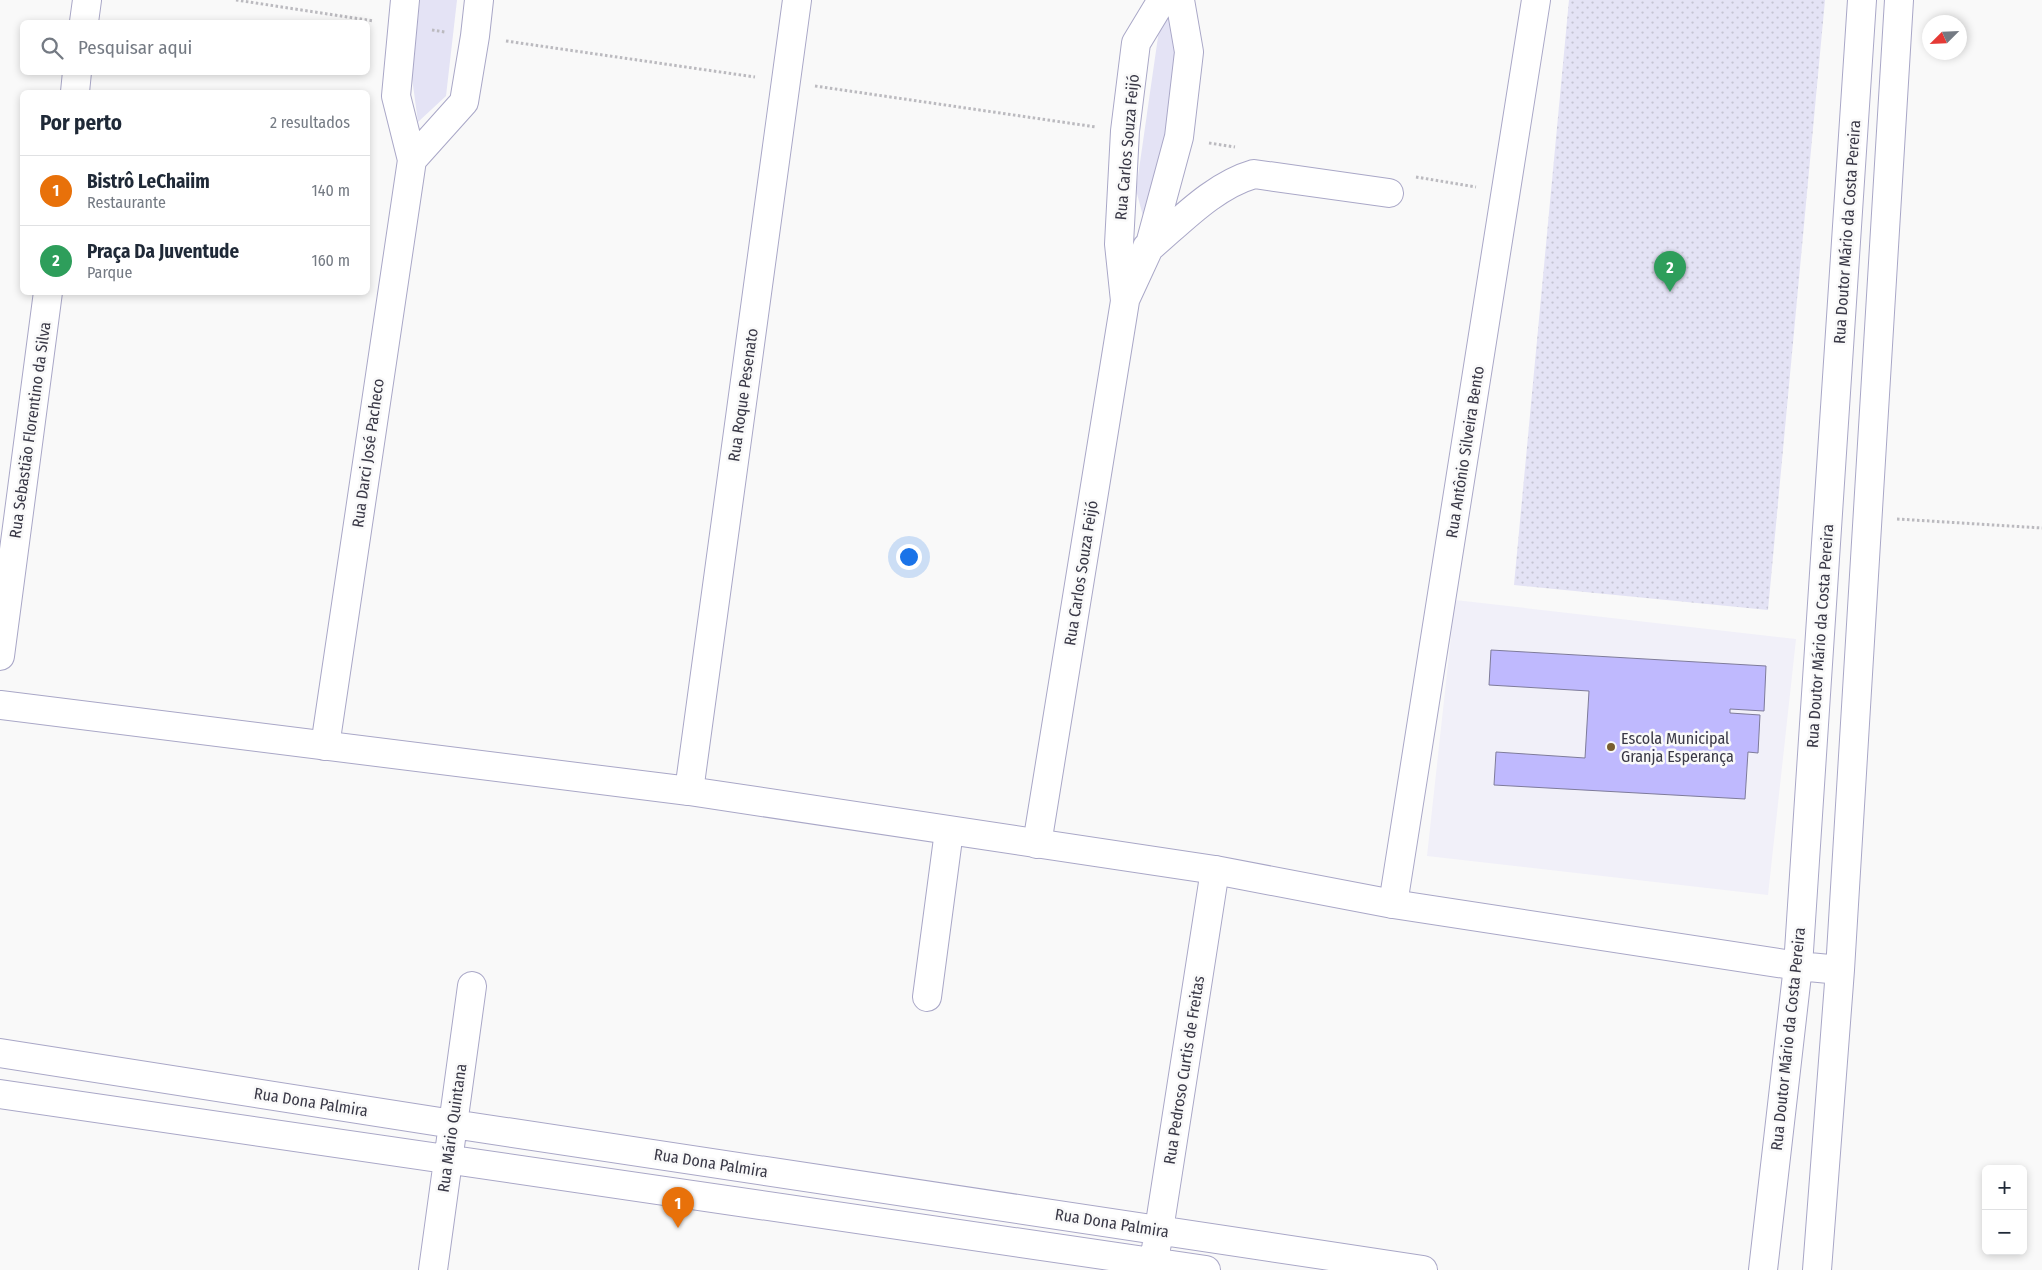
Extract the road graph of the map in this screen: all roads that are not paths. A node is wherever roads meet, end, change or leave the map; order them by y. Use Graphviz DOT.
graph roads {
  1 [pos="87,0"];
  2 [pos="479,0"];
  3 [pos="797,0"];
  4 [pos="1162,0"];
  5 [pos="1180,0"];
  6 [pos="1536,0"];
  7 [pos="1862,0"];
  8 [pos="1899,0"];
  9 [pos="403,13"];
  10 [pos="84,20"];
  11 [pos="77,75"];
  12 [pos="75,90"];
  13 [pos="412,160"];
  14 [pos="1399,184"];
  15 [pos="1119,244"];
  16 [pos="1149,248"];
  17 [pos="48,295"];
  18 [pos="1125,301"];
  19 [pos="0,656"];
  20 [pos="0,705"];
  21 [pos="325,746"];
  22 [pos="689,791"];
  23 [pos="949,831"];
  24 [pos="1037,844"];
  25 [pos="1215,870"];
  26 [pos="1393,904"];
  27 [pos="1798,966"];
  28 [pos="1840,970"];
  29 [pos="472,986"];
  30 [pos="927,997"];
  31 [pos="0,1053"];
  32 [pos="0,1094"];
  33 [pos="453,1124"];
  34 [pos="448,1159"];
  35 [pos="1160,1231"];
  36 [pos="1153,1266"];
  37 [pos="433,1270"];
  38 [pos="1206,1270"];
  39 [pos="1423,1270"];
  40 [pos="1763,1270"];
  41 [pos="1818,1270"];
  1 -- 10 [label="street"];
  2 -- 13 [label="street"];
  3 -- 22 [label="street, Rua Roque Pesenato"];
  4 -- 15 [label="street, Rua Carlos Souza Feijó"];
  5 -- 16 [label="street, Rua Carlos Souza Feijó"];
  6 -- 26 [label="street, Rua Antônio Silveira Bento"];
  7 -- 27 [label="street, Rua Doutor Mário da Costa Pereira"];
  8 -- 28 [label="street"];
  9 -- 13 [label="street, Rua Darci José Pacheco"];
  11 -- 12 [label="street"];
  13 -- 21 [label="street, Rua Darci José Pacheco"];
  14 -- 16 [label="street"];
  15 -- 16 [label="street"];
  15 -- 18 [label="street, Rua Carlos Souza Feijó"];
  16 -- 18 [label="street, Rua Carlos Souza Feijó"];
  17 -- 19 [label="street, Rua Sebastião Florentino da Silva"];
  18 -- 24 [label="street, Rua Carlos Souza Feijó"];
  20 -- 21 [label="street"];
  21 -- 22 [label="street"];
  22 -- 23 [label="street"];
  23 -- 24 [label="street"];
  23 -- 30 [label="street"];
  24 -- 25 [label="street"];
  25 -- 26 [label="street"];
  25 -- 35 [label="street, Rua Pedroso Curtis de Freitas"];
  26 -- 27 [label="street"];
  27 -- 28 [label="street"];
  27 -- 40 [label="street, Rua Doutor Mário da Costa Pereira"];
  28 -- 41 [label="street"];
  29 -- 33 [label="street, Rua Mário Quintana"];
  31 -- 33 [label="street, Rua Dona Palmira"];
  32 -- 34 [label="street, Rua Dona Palmira"];
  33 -- 34 [label="street, Rua Mário Quintana"];
  33 -- 35 [label="street, Rua Dona Palmira"];
  34 -- 36 [label="street, Rua Dona Palmira"];
  34 -- 37 [label="street, Rua Mário Quintana"];
  35 -- 36 [label="street, Rua Pedroso Curtis de Freitas"];
  35 -- 39 [label="street, Rua Dona Palmira"];
  36 -- 38 [label="street, Rua Dona Palmira"];
}
